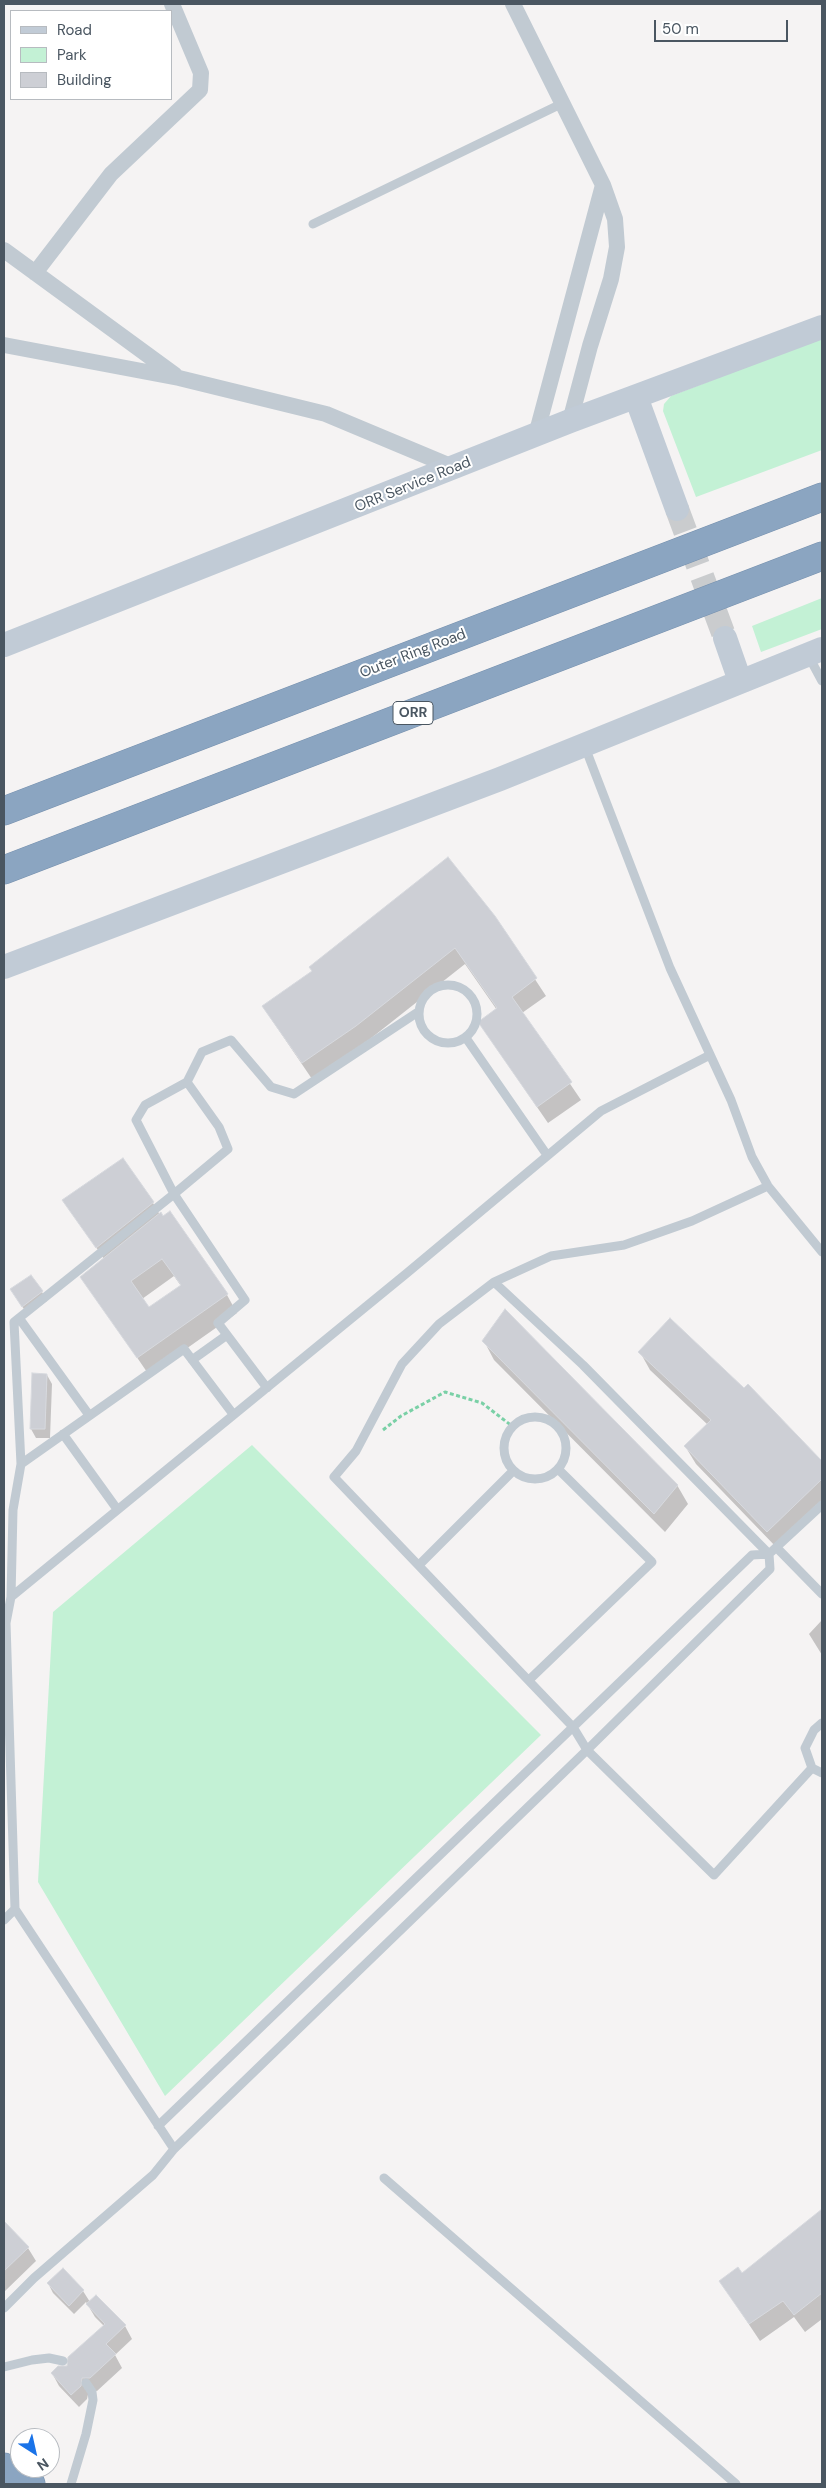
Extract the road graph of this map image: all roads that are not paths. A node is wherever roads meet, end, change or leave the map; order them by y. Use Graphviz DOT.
graph roads {
  1 [pos="172,4"];
  2 [pos="513,4"];
  3 [pos="561,104"];
  4 [pos="604,185"];
  5 [pos="313,224"];
  6 [pos="4,250"];
  7 [pos="35,273"];
  8 [pos="822,327"];
  9 [pos="4,345"];
  10 [pos="178,378"];
  11 [pos="636,397"];
  12 [pos="570,421"];
  13 [pos="536,435"];
  14 [pos="455,468"];
  15 [pos="822,497"];
  16 [pos="677,509"];
  17 [pos="822,556"];
  18 [pos="725,638"];
  19 [pos="4,645"];
  20 [pos="815,652"];
  21 [pos="740,681"];
  22 [pos="822,681"];
  23 [pos="584,744"];
  24 [pos="4,812"];
  25 [pos="4,870"];
  26 [pos="4,967"];
  27 [pos="418,1012"];
  28 [pos="466,1038"];
  29 [pos="710,1055"];
  30 [pos="187,1082"];
  31 [pos="547,1155"];
  32 [pos="768,1186"];
  33 [pos="174,1194"];
  34 [pos="822,1252"];
  35 [pos="494,1282"];
  36 [pos="19,1318"];
  37 [pos="227,1335"];
  38 [pos="192,1360"];
  39 [pos="267,1388"];
  40 [pos="234,1414"];
  41 [pos="89,1415"];
  42 [pos="63,1434"];
  43 [pos="21,1464"];
  44 [pos="558,1469"];
  45 [pos="514,1471"];
  46 [pos="822,1506"];
  47 [pos="117,1509"];
  48 [pos="777,1548"];
  49 [pos="769,1554"];
  50 [pos="419,1565"];
  51 [pos="822,1594"];
  52 [pos="11,1597"];
  53 [pos="529,1680"];
  54 [pos="822,1723"];
  55 [pos="573,1727"];
  56 [pos="587,1750"];
  57 [pos="812,1768"];
  58 [pos="822,1773"];
  59 [pos="15,1909"];
  60 [pos="4,1920"];
  61 [pos="158,2126"];
  62 [pos="174,2149"];
  63 [pos="384,2178"];
  64 [pos="4,2308"];
  65 [pos="63,2361"];
  66 [pos="4,2367"];
  67 [pos="86,2383"];
  68 [pos="4,2467"];
  69 [pos="31,2484"];
  70 [pos="71,2484"];
  71 [pos="736,2484"];
  1 -- 7 [label="street"];
  2 -- 3 [label="street"];
  3 -- 4 [label="street"];
  3 -- 5 [label="lane"];
  4 -- 12 [label="street"];
  4 -- 13 [label="street"];
  6 -- 7 [label="street"];
  7 -- 10 [label="street"];
  8 -- 11 [label="main road, ORR Service Road"];
  9 -- 10 [label="street"];
  10 -- 14 [label="street"];
  11 -- 12 [label="main road, ORR Service Road"];
  11 -- 16 [label="main road"];
  12 -- 13 [label="main road, ORR Service Road"];
  13 -- 14 [label="main road, ORR Service Road"];
  14 -- 19 [label="main road, ORR Service Road"];
  15 -- 24 [label="highway, Outer Ring Road"];
  17 -- 25 [label="highway, ORR"];
  18 -- 21 [label="main road"];
  20 -- 21 [label="main road"];
  20 -- 22 [label="lane"];
  21 -- 23 [label="main road"];
  23 -- 26 [label="main road"];
  23 -- 29 [label="lane"];
  27 -- 28 [label="lane"];
  27 -- 28 [label="lane"];
  27 -- 30 [label="lane"];
  28 -- 31 [label="lane"];
  29 -- 31 [label="lane"];
  29 -- 32 [label="lane"];
  30 -- 33 [label="lane"];
  30 -- 33 [label="lane"];
  31 -- 39 [label="lane"];
  32 -- 34 [label="lane"];
  32 -- 35 [label="lane"];
  33 -- 36 [label="lane"];
  33 -- 37 [label="lane"];
  35 -- 49 [label="lane"];
  35 -- 50 [label="lane"];
  36 -- 41 [label="lane"];
  36 -- 43 [label="lane"];
  37 -- 38 [label="lane"];
  37 -- 39 [label="lane"];
  38 -- 40 [label="lane"];
  38 -- 41 [label="lane"];
  39 -- 40 [label="lane"];
  40 -- 47 [label="lane"];
  41 -- 42 [label="lane"];
  42 -- 43 [label="lane"];
  42 -- 47 [label="lane"];
  43 -- 52 [label="lane"];
  44 -- 45 [label="lane"];
  44 -- 45 [label="lane"];
  44 -- 53 [label="lane"];
  45 -- 50 [label="lane"];
  46 -- 48 [label="lane"];
  47 -- 52 [label="lane"];
  48 -- 49 [label="lane"];
  48 -- 51 [label="lane"];
  49 -- 55 [label="lane"];
  49 -- 56 [label="lane"];
  50 -- 53 [label="lane"];
  52 -- 59 [label="lane"];
  53 -- 55 [label="lane"];
  54 -- 57 [label="lane"];
  55 -- 56 [label="lane"];
  55 -- 61 [label="lane"];
  56 -- 57 [label="lane"];
  56 -- 62 [label="lane"];
  57 -- 58 [label="lane"];
  59 -- 60 [label="lane"];
  59 -- 61 [label="lane"];
  61 -- 62 [label="lane"];
  62 -- 64 [label="lane"];
  63 -- 71 [label="lane"];
  65 -- 66 [label="lane"];
  67 -- 70 [label="lane"];
  68 -- 69 [label="highway"];
}
